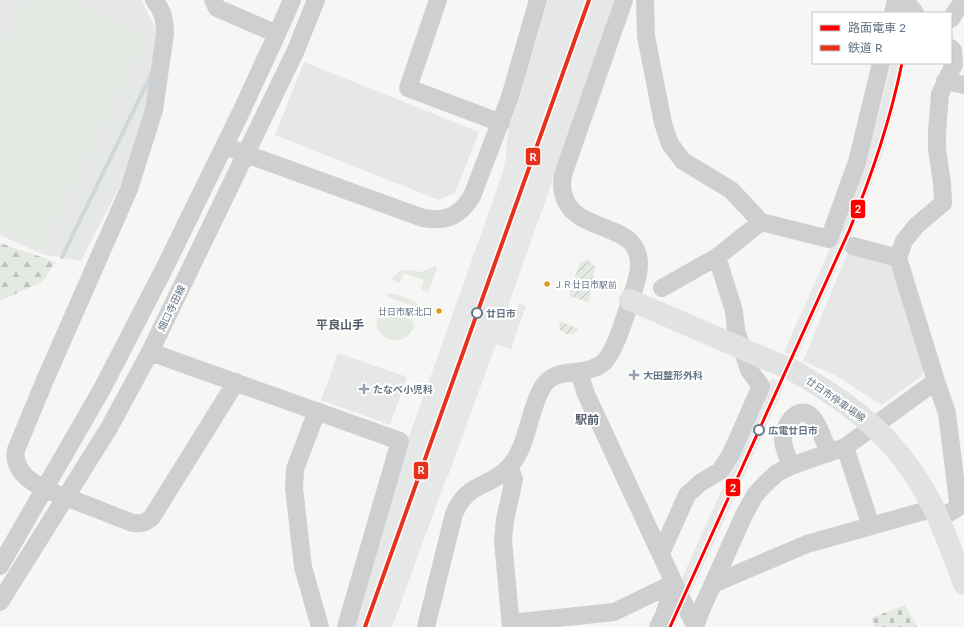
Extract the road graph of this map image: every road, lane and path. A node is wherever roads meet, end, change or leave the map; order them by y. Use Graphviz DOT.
graph roads {
  1 [pos="154,0"];
  2 [pos="213,0"];
  3 [pos="292,0"];
  4 [pos="316,0"];
  5 [pos="438,0"];
  6 [pos="538,0"];
  7 [pos="624,0"];
  8 [pos="645,0"];
  9 [pos="896,0"];
  10 [pos="905,0"];
  11 [pos="963,0"];
  12 [pos="893,12"];
  13 [pos="914,12"];
  14 [pos="952,18"];
  15 [pos="277,34"];
  16 [pos="952,49"];
  17 [pos="880,64"];
  18 [pos="945,81"];
  19 [pos="964,85"];
  20 [pos="501,122"];
  21 [pos="224,146"];
  22 [pos="247,154"];
  23 [pos="761,222"];
  24 [pos="853,246"];
  25 [pos="717,257"];
  26 [pos="898,258"];
  27 [pos="662,288"];
  28 [pos="630,300"];
  29 [pos="741,348"];
  30 [pos="150,352"];
  31 [pos="579,372"];
  32 [pos="936,381"];
  33 [pos="236,382"];
  34 [pos="317,411"];
  35 [pos="873,426"];
  36 [pos="845,447"];
  37 [pos="828,453"];
  38 [pos="791,466"];
  39 [pos="509,467"];
  40 [pos="44,489"];
  41 [pos="65,497"];
  42 [pos="937,514"];
  43 [pos="871,526"];
  44 [pos="661,553"];
  45 [pos="0,566"];
  46 [pos="674,583"];
  47 [pos="713,584"];
  48 [pos="964,584"];
  49 [pos="0,602"];
  50 [pos="511,625"];
  51 [pos="696,626"];
  52 [pos="320,627"];
  53 [pos="346,627"];
  54 [pos="426,627"];
  55 [pos="658,627"];
  1 -- 40 [label="street"];
  2 -- 15 [label="street"];
  3 -- 15 [label="street"];
  4 -- 22 [label="street, 畑口寺田線"];
  5 -- 20 [label="street"];
  6 -- 20 [label="street"];
  7 -- 28 [label="street"];
  8 -- 23 [label="street"];
  9 -- 12 [label="street"];
  10 -- 13 [label="street"];
  11 -- 14 [label="street"];
  15 -- 21 [label="street"];
  16 -- 18 [label="street"];
  17 -- 23 [label="street"];
  18 -- 19 [label="street"];
  18 -- 26 [label="street"];
  20 -- 22 [label="street"];
  21 -- 22 [label="street"];
  21 -- 40 [label="street"];
  22 -- 30 [label="street, 畑口寺田線"];
  23 -- 25 [label="street"];
  24 -- 26 [label="street"];
  25 -- 27 [label="street"];
  25 -- 29 [label="street"];
  26 -- 32 [label="street"];
  28 -- 29 [label="main road, 廿日市停車場線"];
  28 -- 31 [label="street"];
  29 -- 35 [label="main road, 廿日市停車場線"];
  29 -- 44 [label="street"];
  30 -- 33 [label="street"];
  30 -- 41 [label="street, 畑口寺田線"];
  31 -- 39 [label="street"];
  31 -- 44 [label="street"];
  32 -- 35 [label="street"];
  32 -- 42 [label="street"];
  33 -- 34 [label="street"];
  33 -- 41 [label="street"];
  34 -- 52 [label="street"];
  34 -- 53 [label="street"];
  35 -- 36 [label="street"];
  35 -- 42 [label="main road, 廿日市停車場線"];
  36 -- 37 [label="street"];
  36 -- 43 [label="street"];
  37 -- 38 [label="street"];
  37 -- 38 [label="street"];
  38 -- 47 [label="street"];
  39 -- 50 [label="street"];
  39 -- 54 [label="street"];
  40 -- 41 [label="street"];
  40 -- 45 [label="street"];
  41 -- 49 [label="street, 畑口寺田線"];
  42 -- 43 [label="street"];
  42 -- 48 [label="main road, 廿日市停車場線"];
  43 -- 47 [label="street"];
  44 -- 46 [label="street"];
  46 -- 50 [label="street"];
  46 -- 51 [label="street"];
  46 -- 55 [label="street"];
  47 -- 51 [label="street"];
}
